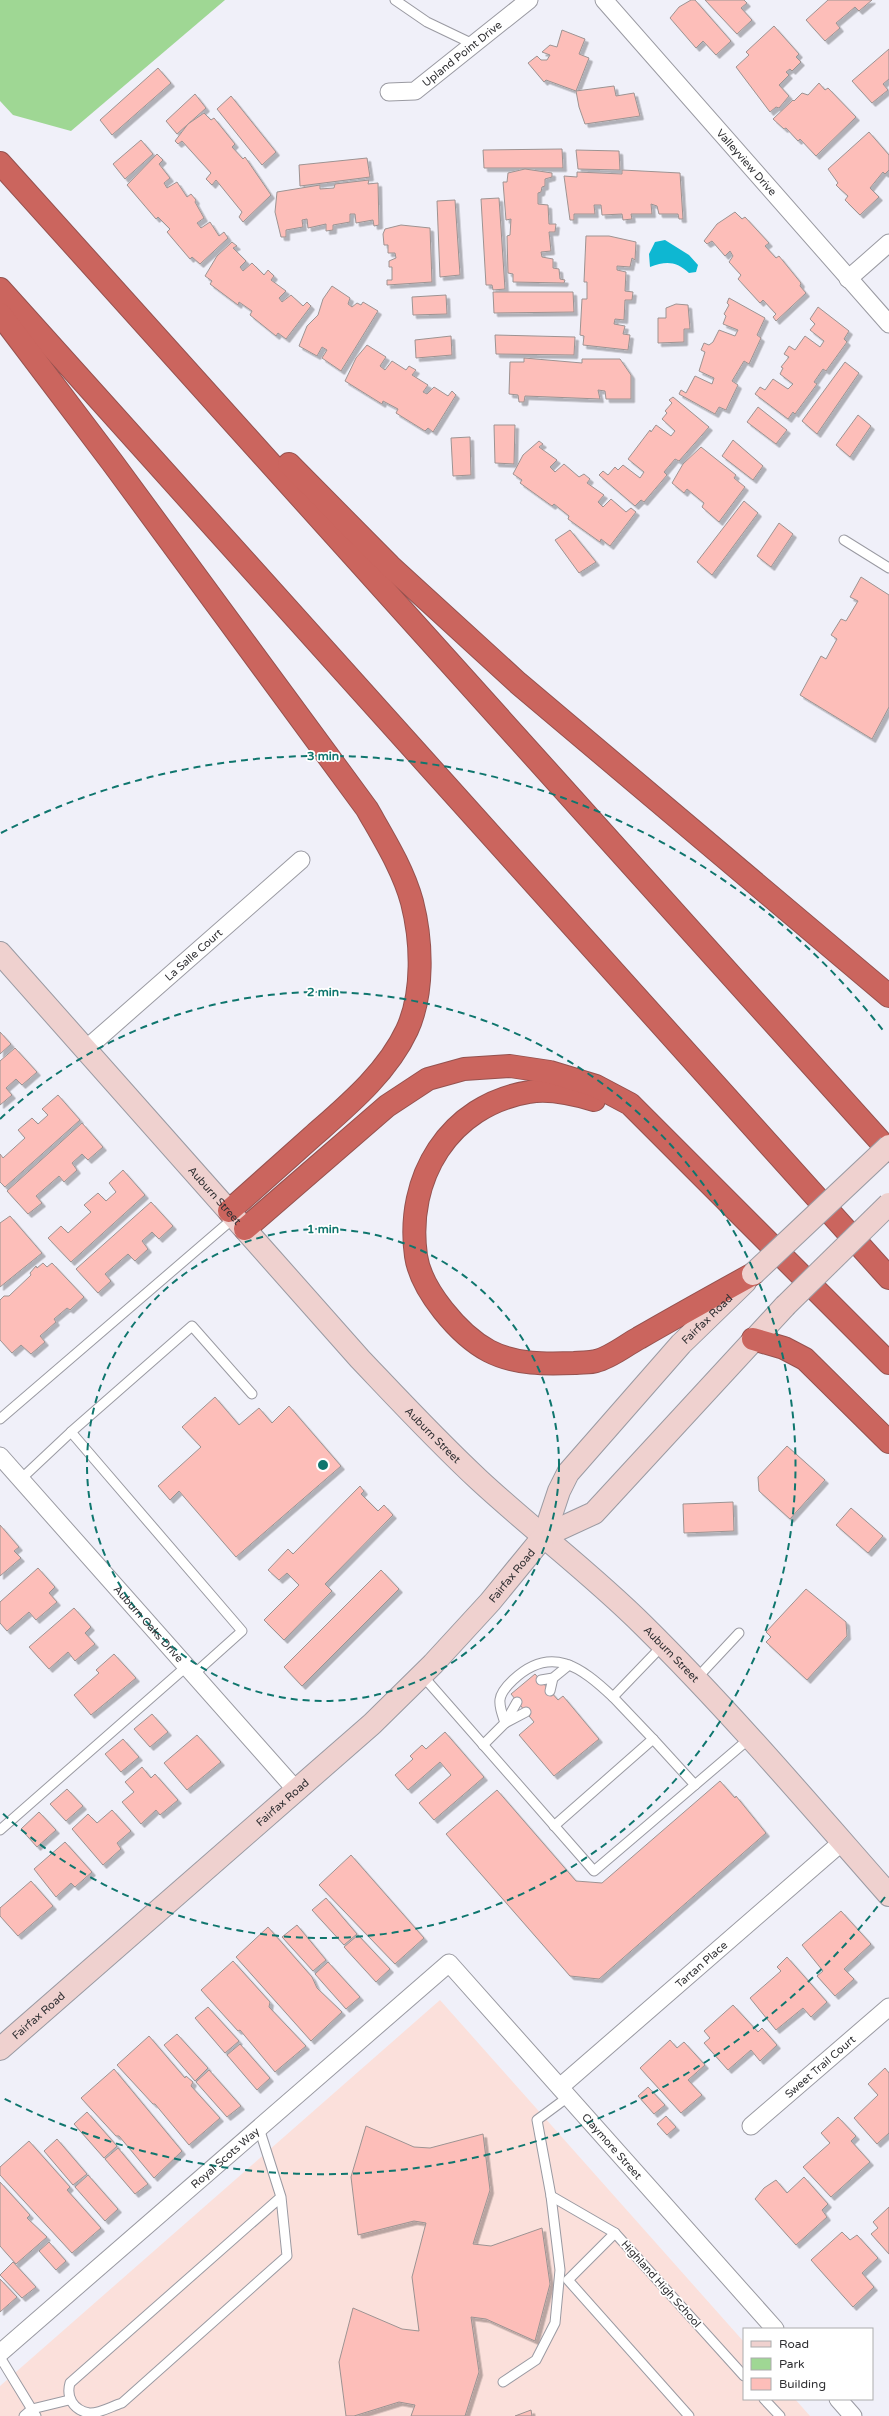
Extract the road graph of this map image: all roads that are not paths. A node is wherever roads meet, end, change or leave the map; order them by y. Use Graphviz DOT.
graph roads {
  1 [pos="396,0"];
  2 [pos="528,0"];
  3 [pos="604,0"];
  4 [pos="473,44"];
  5 [pos="389,92"];
  6 [pos="0,163"];
  7 [pos="889,243"];
  8 [pos="72,244"];
  9 [pos="848,278"];
  10 [pos="0,289"];
  11 [pos="0,314"];
  12 [pos="889,324"];
  13 [pos="844,540"];
  14 [pos="889,568"];
  15 [pos="301,860"];
  16 [pos="0,952"];
  17 [pos="889,996"];
  18 [pos="86,1049"];
  19 [pos="669,1140"];
  20 [pos="889,1146"];
  21 [pos="889,1151"];
  22 [pos="889,1204"];
  23 [pos="236,1219"];
  24 [pos="753,1274"];
  25 [pos="889,1278"];
  26 [pos="753,1339"];
  27 [pos="889,1362"];
  28 [pos="252,1394"];
  29 [pos="0,1419"];
  30 [pos="71,1432"];
  31 [pos="889,1442"];
  32 [pos="0,1456"];
  33 [pos="21,1479"];
  34 [pos="544,1536"];
  35 [pos="739,1633"];
  36 [pos="663,1645"];
  37 [pos="569,1665"];
  38 [pos="190,1670"];
  39 [pos="422,1675"];
  40 [pos="553,1678"];
  41 [pos="696,1679"];
  42 [pos="541,1680"];
  43 [pos="550,1691"];
  44 [pos="613,1697"];
  45 [pos="517,1702"];
  46 [pos="526,1712"];
  47 [pos="505,1723"];
  48 [pos="750,1738"];
  49 [pos="653,1739"];
  50 [pos="483,1745"];
  51 [pos="695,1785"];
  52 [pos="297,1791"];
  53 [pos="554,1826"];
  54 [pos="0,1830"];
  55 [pos="842,1842"];
  56 [pos="889,1895"];
  57 [pos="450,1963"];
  58 [pos="889,2007"];
  59 [pos="0,2049"];
  60 [pos="564,2092"];
  61 [pos="751,2126"];
  62 [pos="259,2128"];
  63 [pos="551,2196"];
  64 [pos="281,2197"];
  65 [pos="615,2233"];
  66 [pos="560,2270"];
  67 [pos="568,2280"];
  68 [pos="774,2328"];
  69 [pos="0,2353"];
  70 [pos="0,2357"];
  71 [pos="743,2375"];
  72 [pos="503,2382"];
  73 [pos="69,2400"];
  74 [pos="765,2400"];
  75 [pos="839,2400"];
  76 [pos="34,2412"];
  77 [pos="24,2416"];
  78 [pos="689,2416"];
  79 [pos="780,2416"];
  80 [pos="853,2416"];
  1 -- 4 [label="lane"];
  2 -- 4 [label="street, Upland Point Drive"];
  3 -- 9 [label="street, Valleyview Drive"];
  4 -- 5 [label="street, Upland Point Drive"];
  6 -- 8 [label="highway"];
  7 -- 9 [label="street"];
  8 -- 17 [label="highway"];
  8 -- 21 [label="highway"];
  9 -- 12 [label="street, Valleyview Drive"];
  10 -- 25 [label="highway"];
  11 -- 23 [label="highway"];
  13 -- 14 [label="lane"];
  15 -- 18 [label="street, La Salle Court"];
  16 -- 18 [label="main road, Auburn Street"];
  18 -- 23 [label="main road, Auburn Street"];
  19 -- 23 [label="highway"];
  19 -- 24 [label="highway"];
  19 -- 27 [label="highway"];
  20 -- 24 [label="main road, Fairfax Road, bridge"];
  22 -- 26 [label="main road, Fairfax Road, bridge"];
  23 -- 29 [label="lane"];
  23 -- 34 [label="main road, Auburn Street"];
  24 -- 34 [label="main road, Fairfax Road"];
  26 -- 31 [label="highway"];
  26 -- 34 [label="main road, Fairfax Road"];
  28 -- 30 [label="lane"];
  30 -- 33 [label="lane"];
  30 -- 38 [label="lane"];
  32 -- 33 [label="street, Auburn Oaks Drive"];
  33 -- 38 [label="street, Auburn Oaks Drive"];
  34 -- 36 [label="main road, Auburn Street"];
  34 -- 39 [label="main road, Fairfax Road"];
  35 -- 41 [label="lane"];
  36 -- 41 [label="main road, Auburn Street"];
  36 -- 44 [label="lane"];
  37 -- 40 [label="lane"];
  37 -- 44 [label="lane"];
  37 -- 47 [label="lane"];
  38 -- 52 [label="street, Auburn Oaks Drive"];
  38 -- 54 [label="lane"];
  39 -- 50 [label="lane"];
  39 -- 52 [label="main road, Fairfax Road"];
  40 -- 42 [label="lane"];
  40 -- 43 [label="lane"];
  41 -- 48 [label="main road, Auburn Street"];
  44 -- 49 [label="lane"];
  45 -- 47 [label="lane"];
  46 -- 47 [label="lane"];
  47 -- 50 [label="lane"];
  48 -- 51 [label="lane"];
  48 -- 55 [label="main road, Auburn Street"];
  49 -- 51 [label="lane"];
  49 -- 53 [label="lane"];
  50 -- 53 [label="lane"];
  51 -- 53 [label="lane"];
  52 -- 59 [label="main road, Fairfax Road"];
  55 -- 56 [label="main road, Auburn Street"];
  55 -- 60 [label="street, Tartan Place"];
  57 -- 60 [label="street, Claymore Street"];
  57 -- 62 [label="street, Royal Scots Way"];
  58 -- 61 [label="street, Sweet Trail Court"];
  60 -- 63 [label="lane"];
  60 -- 68 [label="street, Claymore Street"];
  62 -- 64 [label="lane"];
  62 -- 69 [label="street, Royal Scots Way"];
  63 -- 65 [label="lane"];
  63 -- 66 [label="lane"];
  64 -- 73 [label="lane"];
  64 -- 73 [label="lane"];
  65 -- 67 [label="lane, Highland High School"];
  65 -- 71 [label="lane, Highland High School"];
  66 -- 67 [label="lane"];
  66 -- 72 [label="lane"];
  67 -- 78 [label="lane"];
  70 -- 76 [label="lane"];
  73 -- 76 [label="lane"];
  74 -- 79 [label="lane"];
  75 -- 80 [label="street"];
  76 -- 77 [label="lane"];
}
